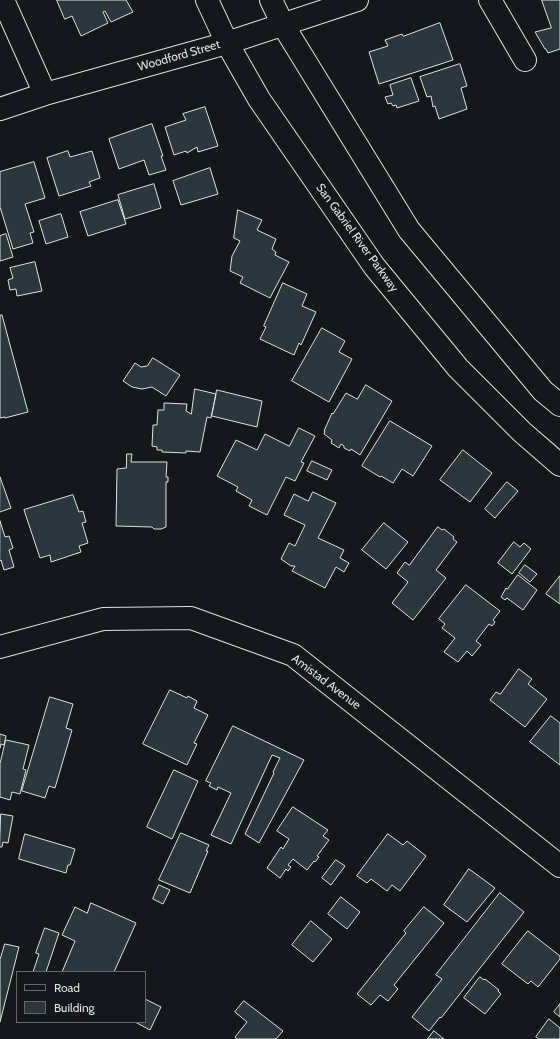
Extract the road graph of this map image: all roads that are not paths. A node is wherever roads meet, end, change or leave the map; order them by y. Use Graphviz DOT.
graph roads {
  1 [pos="3,0"];
  2 [pos="207,0"];
  3 [pos="271,0"];
  4 [pos="356,0"];
  5 [pos="490,0"];
  6 [pos="283,25"];
  7 [pos="227,43"];
  8 [pos="524,60"];
  9 [pos="45,94"];
  10 [pos="0,109"];
  11 [pos="560,405"];
  12 [pos="560,465"];
  13 [pos="0,648"];
  14 [pos="560,866"];
  1 -- 9 [label="street"];
  2 -- 7 [label="street, San Gabriel River Parkway"];
  3 -- 6 [label="street"];
  4 -- 6 [label="street, Woodford Street"];
  5 -- 8 [label="street"];
  6 -- 7 [label="street, Woodford Street"];
  6 -- 11 [label="street"];
  7 -- 9 [label="street, Woodford Street"];
  7 -- 12 [label="street, San Gabriel River Parkway"];
  9 -- 10 [label="street, Woodford Street"];
  13 -- 14 [label="street, Amistad Avenue"];
}
